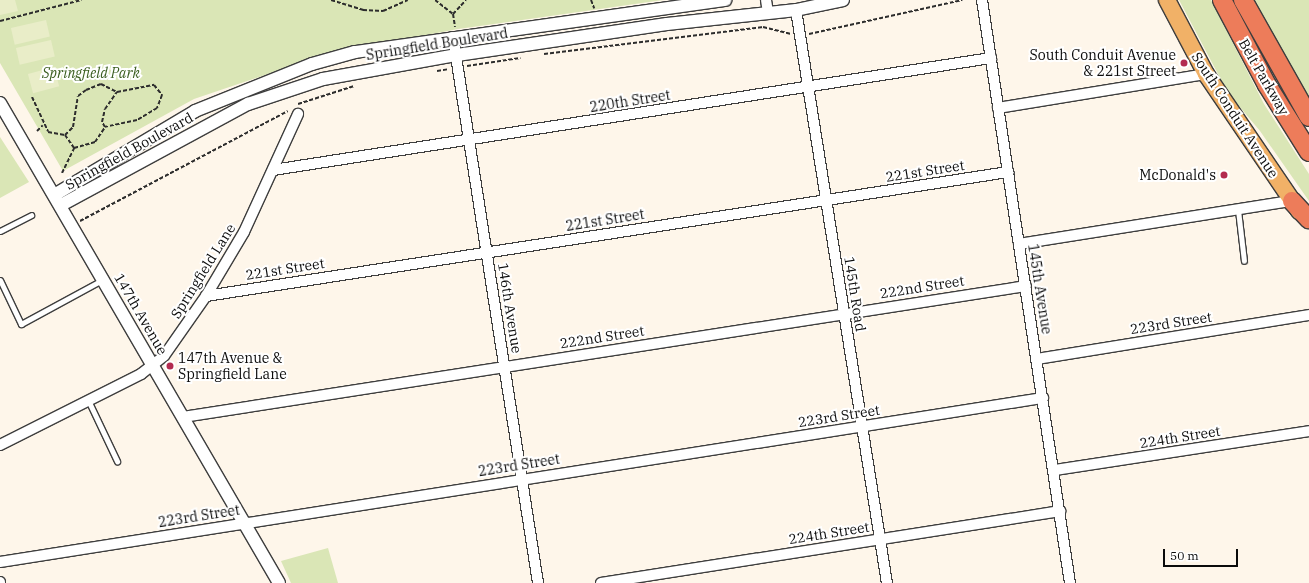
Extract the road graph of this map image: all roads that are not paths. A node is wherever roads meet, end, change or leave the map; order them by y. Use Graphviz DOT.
graph roads {
  1 [pos="725,0"];
  2 [pos="766,0"];
  3 [pos="843,0"];
  4 [pos="982,0"];
  5 [pos="1168,0"];
  6 [pos="1222,0"];
  7 [pos="1243,0"];
  8 [pos="796,10"];
  9 [pos="768,12"];
  10 [pos="454,32"];
  11 [pos="456,55"];
  12 [pos="991,58"];
  13 [pos="1206,74"];
  14 [pos="809,87"];
  15 [pos="0,102"];
  16 [pos="998,108"];
  17 [pos="298,114"];
  18 [pos="1309,117"];
  19 [pos="470,140"];
  20 [pos="1309,152"];
  21 [pos="273,170"];
  22 [pos="1008,172"];
  23 [pos="58,199"];
  24 [pos="826,200"];
  25 [pos="1292,201"];
  26 [pos="1238,210"];
  27 [pos="31,215"];
  28 [pos="1309,219"];
  29 [pos="1309,226"];
  30 [pos="0,231"];
  31 [pos="1019,244"];
  32 [pos="487,252"];
  33 [pos="1244,260"];
  34 [pos="103,279"];
  35 [pos="0,280"];
  36 [pos="1026,286"];
  37 [pos="206,296"];
  38 [pos="844,313"];
  39 [pos="1309,315"];
  40 [pos="1037,359"];
  41 [pos="152,365"];
  42 [pos="505,366"];
  43 [pos="1043,398"];
  44 [pos="88,400"];
  45 [pos="183,417"];
  46 [pos="862,426"];
  47 [pos="1309,431"];
  48 [pos="0,445"];
  49 [pos="117,461"];
  50 [pos="1055,470"];
  51 [pos="522,479"];
  52 [pos="1060,511"];
  53 [pos="244,522"];
  54 [pos="880,539"];
  55 [pos="0,562"];
  56 [pos="279,583"];
  57 [pos="538,583"];
  58 [pos="601,583"];
  59 [pos="887,583"];
  60 [pos="1070,583"];
  1 -- 10 [label="street, Springfield Boulevard"];
  2 -- 9 [label="street"];
  3 -- 8 [label="street, Springfield Boulevard"];
  4 -- 12 [label="street, 145th Avenue"];
  5 -- 13 [label="main road, South Conduit Avenue"];
  6 -- 20 [label="highway, Belt Parkway"];
  7 -- 18 [label="highway, Belt Parkway"];
  8 -- 9 [label="street, Springfield Boulevard"];
  8 -- 14 [label="street, 145th Road"];
  9 -- 11 [label="street, Springfield Boulevard"];
  10 -- 11 [label="street, 146th Avenue"];
  10 -- 23 [label="street, Springfield Boulevard"];
  11 -- 19 [label="street, 146th Avenue"];
  11 -- 23 [label="street, Springfield Boulevard"];
  12 -- 14 [label="street, 220th Street"];
  12 -- 16 [label="street, 145th Avenue"];
  13 -- 16 [label="street"];
  13 -- 25 [label="main road, South Conduit Avenue"];
  14 -- 19 [label="street, 220th Street"];
  14 -- 24 [label="street, 145th Road"];
  15 -- 23 [label="street, 147th Avenue"];
  16 -- 22 [label="street, 145th Avenue"];
  17 -- 21 [label="street, Springfield Lane"];
  19 -- 21 [label="street, 220th Street"];
  19 -- 32 [label="street, 146th Avenue"];
  21 -- 37 [label="street, Springfield Lane"];
  22 -- 24 [label="street, 221st Street"];
  22 -- 31 [label="street, 145th Avenue"];
  23 -- 34 [label="street, 147th Avenue"];
  24 -- 32 [label="street, 221st Street"];
  24 -- 38 [label="street, 145th Road"];
  25 -- 26 [label="street"];
  25 -- 28 [label="highway"];
  25 -- 29 [label="main road, South Conduit Avenue"];
  26 -- 31 [label="street"];
  26 -- 33 [label="lane"];
  27 -- 30 [label="lane"];
  31 -- 36 [label="street, 145th Avenue"];
  32 -- 37 [label="street, 221st Street"];
  32 -- 42 [label="street, 146th Avenue"];
  34 -- 35 [label="lane"];
  34 -- 41 [label="street, 147th Avenue"];
  36 -- 38 [label="street, 222nd Street"];
  36 -- 40 [label="street, 145th Avenue"];
  37 -- 41 [label="street, Springfield Lane"];
  38 -- 42 [label="street, 222nd Street"];
  38 -- 46 [label="street, 145th Road"];
  39 -- 40 [label="street, 223rd Street"];
  40 -- 43 [label="street, 145th Avenue"];
  41 -- 44 [label="street, Springfield Lane"];
  41 -- 45 [label="street, 147th Avenue"];
  42 -- 45 [label="street, 222nd Street"];
  42 -- 51 [label="street, 146th Avenue"];
  43 -- 46 [label="street, 223rd Street"];
  43 -- 50 [label="street, 145th Avenue"];
  44 -- 48 [label="street, Springfield Lane"];
  44 -- 49 [label="lane"];
  45 -- 53 [label="street, 147th Avenue"];
  46 -- 51 [label="street, 223rd Street"];
  46 -- 54 [label="street, 145th Road"];
  47 -- 50 [label="street, 224th Street"];
  50 -- 52 [label="street, 145th Avenue"];
  51 -- 53 [label="street, 223rd Street"];
  51 -- 57 [label="street, 146th Avenue"];
  52 -- 54 [label="street, 224th Street"];
  52 -- 60 [label="street, 145th Avenue"];
  53 -- 55 [label="street, 223rd Street"];
  53 -- 56 [label="street, 147th Avenue"];
  54 -- 58 [label="street, 224th Street"];
  54 -- 59 [label="street, 145th Road"];
}
